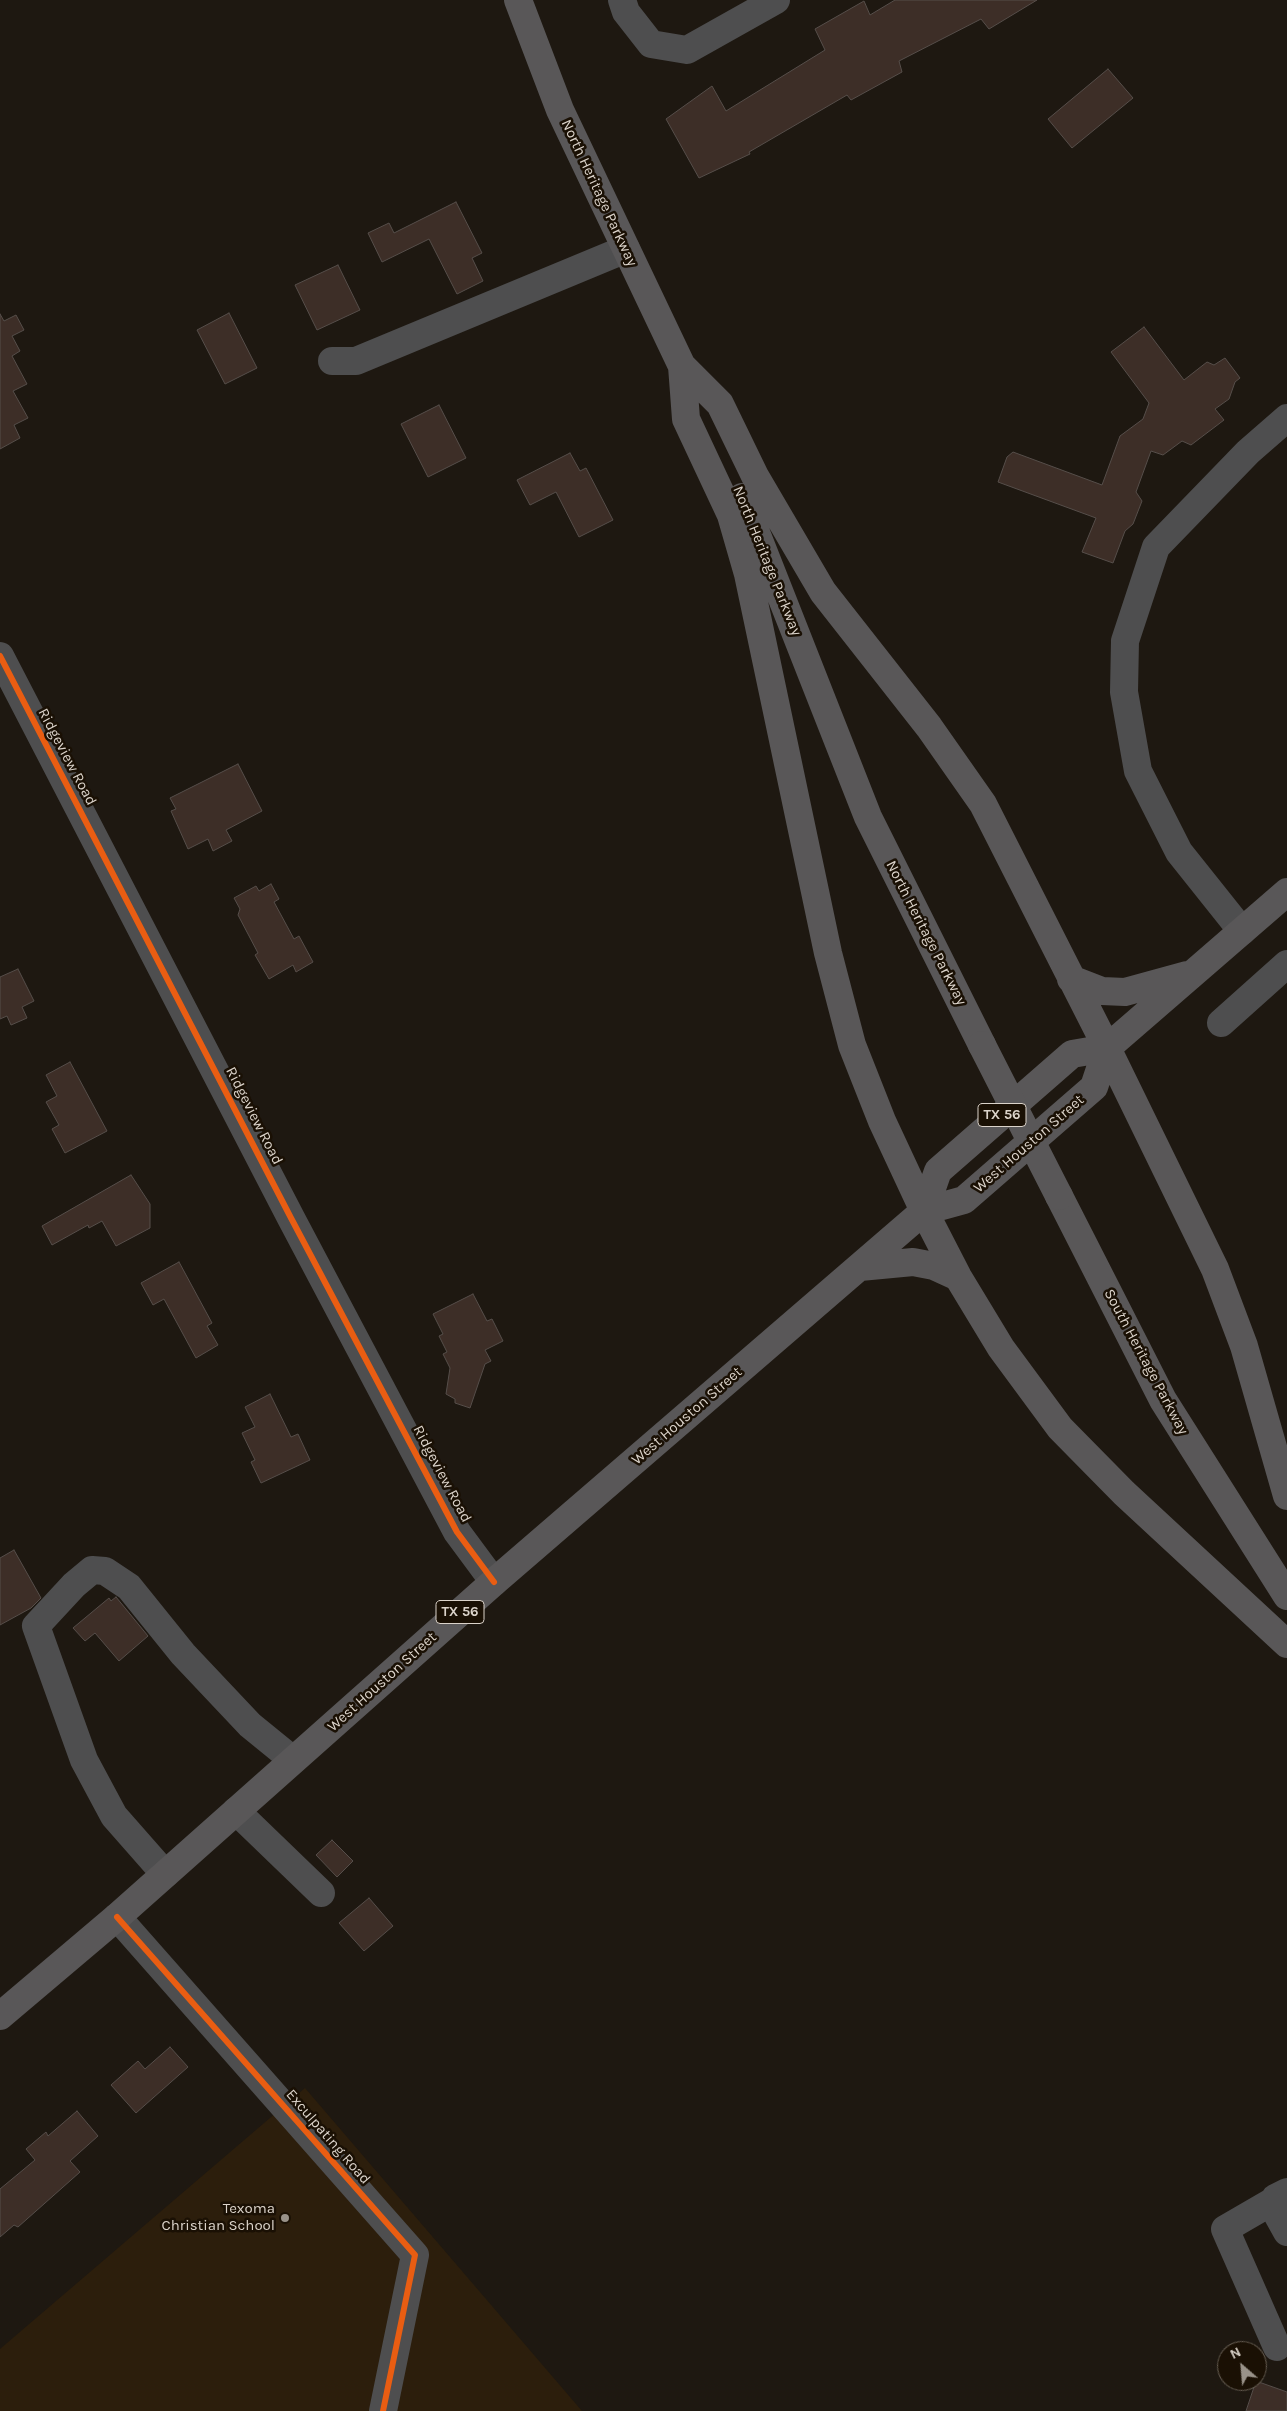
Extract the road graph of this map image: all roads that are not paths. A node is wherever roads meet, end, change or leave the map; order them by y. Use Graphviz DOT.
graph roads {
  1 [pos="518,0"];
  2 [pos="622,0"];
  3 [pos="776,0"];
  4 [pos="626,249"];
  5 [pos="332,361"];
  6 [pos="682,366"];
  7 [pos="1287,418"];
  8 [pos="0,656"];
  9 [pos="1287,892"];
  10 [pos="1242,931"];
  11 [pos="1287,964"];
  12 [pos="1193,973"];
  13 [pos="1071,979"];
  14 [pos="1221,1023"];
  15 [pos="1107,1048"];
  16 [pos="1020,1120"];
  17 [pos="924,1212"];
  18 [pos="860,1268"];
  19 [pos="958,1277"];
  20 [pos="1287,1496"];
  21 [pos="494,1582"];
  22 [pos="1287,1596"];
  23 [pos="1287,1644"];
  24 [pos="293,1760"];
  25 [pos="236,1811"];
  26 [pos="165,1874"];
  27 [pos="321,1893"];
  28 [pos="117,1917"];
  29 [pos="3,2007"];
  30 [pos="1281,2196"];
  31 [pos="1287,2232"];
  32 [pos="1277,2347"];
  33 [pos="383,2411"];
  1 -- 4 [label="main road, North Heritage Parkway"];
  2 -- 3 [label="street"];
  4 -- 5 [label="street"];
  4 -- 6 [label="main road, North Heritage Parkway"];
  6 -- 13 [label="main road"];
  6 -- 16 [label="main road, North Heritage Parkway, bridge"];
  6 -- 17 [label="main road"];
  7 -- 10 [label="street"];
  8 -- 21 [label="street, Ridgeview Road"];
  9 -- 10 [label="main road"];
  10 -- 12 [label="main road"];
  11 -- 14 [label="street"];
  12 -- 13 [label="main road"];
  12 -- 15 [label="main road"];
  13 -- 15 [label="main road"];
  15 -- 17 [label="main road, West Houston Street / TX 56"];
  15 -- 17 [label="main road, TX 56"];
  15 -- 20 [label="main road"];
  16 -- 22 [label="main road, South Heritage Parkway, bridge"];
  17 -- 18 [label="main road, West Houston Street / TX 56"];
  17 -- 19 [label="main road"];
  18 -- 19 [label="main road"];
  18 -- 21 [label="main road, West Houston Street / TX 56"];
  19 -- 23 [label="main road"];
  21 -- 24 [label="main road, West Houston Street / TX 56"];
  24 -- 25 [label="main road, West Houston Street / TX 56"];
  24 -- 26 [label="street"];
  25 -- 26 [label="main road, West Houston Street / TX 56"];
  25 -- 27 [label="street"];
  26 -- 28 [label="main road, West Houston Street / TX 56"];
  28 -- 29 [label="main road, West Houston Street / TX 56"];
  28 -- 33 [label="street, Exculpating Road"];
  30 -- 31 [label="street"];
  30 -- 32 [label="street"];
}
